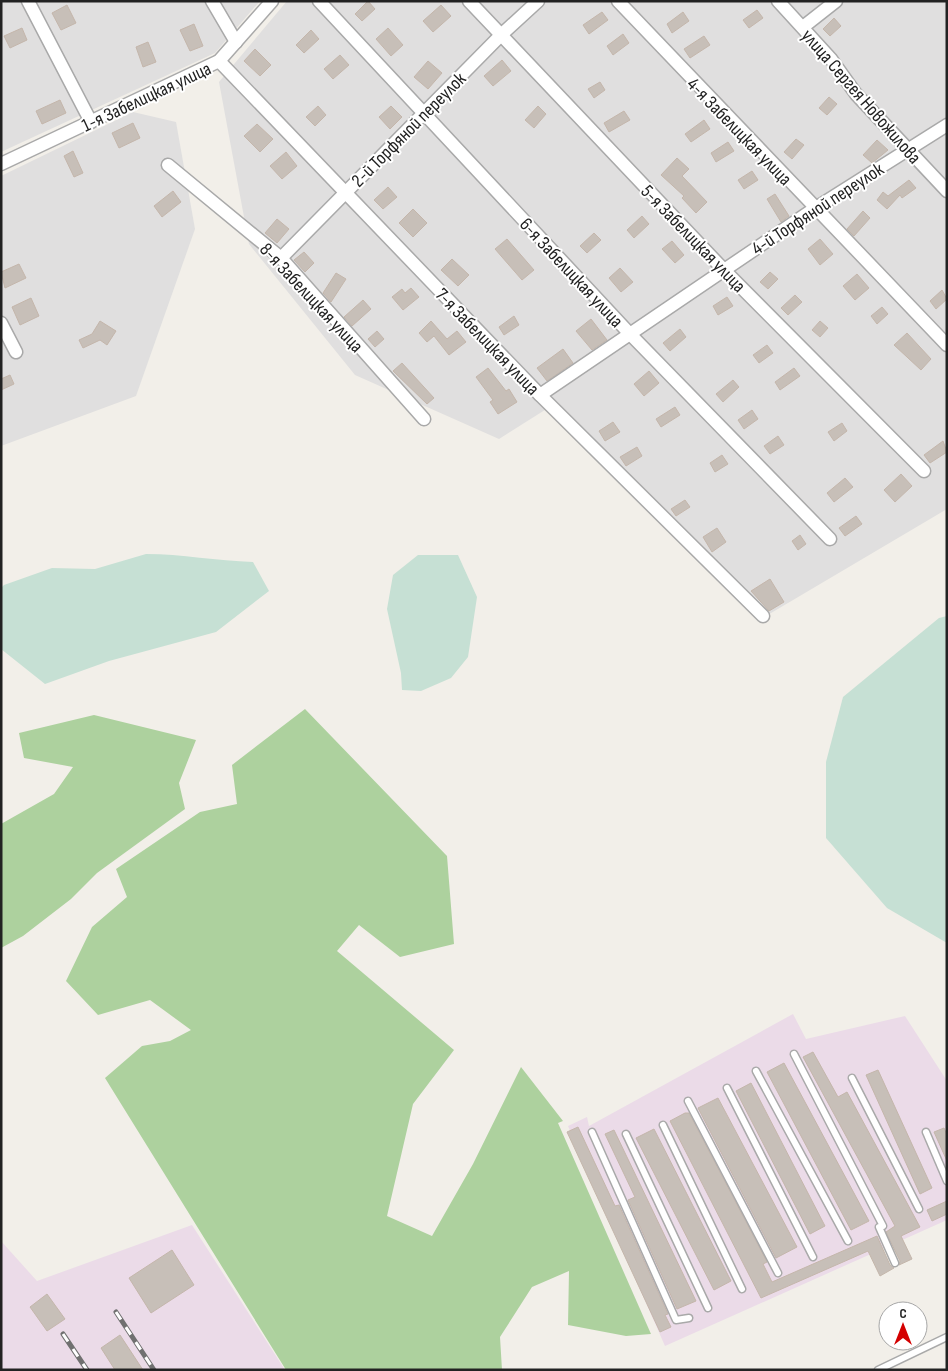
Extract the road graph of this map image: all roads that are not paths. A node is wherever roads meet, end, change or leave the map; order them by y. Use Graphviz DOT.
graph roads {
  1 [pos="28,1"];
  2 [pos="212,1"];
  3 [pos="272,1"];
  4 [pos="319,1"];
  5 [pos="469,1"];
  6 [pos="538,1"];
  7 [pos="618,1"];
  8 [pos="778,1"];
  9 [pos="836,1"];
  10 [pos="802,27"];
  11 [pos="501,35"];
  12 [pos="236,42"];
  13 [pos="219,61"];
  14 [pos="424,113"];
  15 [pos="91,122"];
  16 [pos="947,125"];
  17 [pos="907,150"];
  18 [pos="1,164"];
  19 [pos="168,165"];
  20 [pos="947,191"];
  21 [pos="346,192"];
  22 [pos="814,208"];
  23 [pos="280,258"];
  24 [pos="723,269"];
  25 [pos="1,322"];
  26 [pos="630,334"];
  27 [pos="947,345"];
  28 [pos="16,352"];
  29 [pos="540,395"];
  30 [pos="424,419"];
  31 [pos="924,471"];
  32 [pos="830,539"];
  33 [pos="762,616"];
  34 [pos="794,1054"];
  35 [pos="756,1071"];
  36 [pos="852,1078"];
  37 [pos="727,1088"];
  38 [pos="688,1102"];
  39 [pos="663,1125"];
  40 [pos="592,1132"];
  41 [pos="926,1132"];
  42 [pos="626,1134"];
  43 [pos="947,1181"];
  44 [pos="920,1209"];
  45 [pos="848,1242"];
  46 [pos="813,1257"];
  47 [pos="895,1263"];
  48 [pos="778,1273"];
  49 [pos="742,1289"];
  50 [pos="708,1308"];
  51 [pos="689,1318"];
  52 [pos="947,1337"];
  53 [pos="878,1370"];
  1 -- 15 [label="street"];
  2 -- 12 [label="street"];
  3 -- 12 [label="street, 1-я Забелицкая улица"];
  4 -- 14 [label="street, 6-я Забелицкая улица"];
  5 -- 11 [label="street, 5-я Забелицкая улица"];
  6 -- 11 [label="street, 2-й Торфяной переулок"];
  7 -- 22 [label="street, 4-я Забелицкая улица"];
  8 -- 10 [label="street, улица Сергея Новожилова"];
  9 -- 10 [label="street"];
  10 -- 17 [label="street, улица Сергея Новожилова"];
  11 -- 14 [label="street, 2-й Торфяной переулок"];
  11 -- 24 [label="street, 5-я Забелицкая улица"];
  12 -- 13 [label="street, 1-я Забелицкая улица"];
  13 -- 15 [label="street, 1-я Забелицкая улица"];
  13 -- 21 [label="street, 7-я Забелицкая улица"];
  14 -- 21 [label="street, 2-й Торфяной переулок"];
  14 -- 26 [label="street, 6-я Забелицкая улица"];
  15 -- 18 [label="street, 1-я Забелицкая улица"];
  16 -- 17 [label="street, 4-й Торфяной переулок"];
  17 -- 20 [label="street, улица Сергея Новожилова"];
  17 -- 22 [label="street, 4-й Торфяной переулок"];
  19 -- 23 [label="street, 8-я Забелицкая улица"];
  21 -- 23 [label="street, 2-й Торфяной переулок"];
  21 -- 29 [label="street, 7-я Забелицкая улица"];
  22 -- 24 [label="street, 4-й Торфяной переулок"];
  22 -- 27 [label="street, 4-я Забелицкая улица"];
  23 -- 30 [label="street, 8-я Забелицкая улица"];
  24 -- 26 [label="street, 4-й Торфяной переулок"];
  24 -- 31 [label="street, 5-я Забелицкая улица"];
  25 -- 28 [label="street"];
  26 -- 29 [label="street, 4-й Торфяной переулок"];
  26 -- 32 [label="street, 6-я Забелицкая улица"];
  29 -- 33 [label="street, 7-я Забелицкая улица"];
  34 -- 47 [label="lane"];
  35 -- 45 [label="lane"];
  36 -- 44 [label="lane"];
  37 -- 46 [label="lane"];
  38 -- 48 [label="lane"];
  39 -- 49 [label="lane"];
  40 -- 51 [label="lane"];
  41 -- 43 [label="lane"];
  42 -- 50 [label="lane"];
  52 -- 53 [label="lane"];
}
